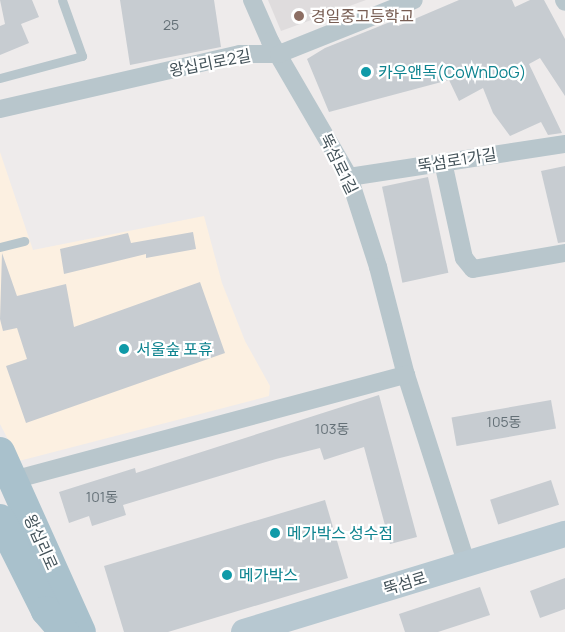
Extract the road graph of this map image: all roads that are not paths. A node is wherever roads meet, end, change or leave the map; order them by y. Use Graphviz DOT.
graph roads {
  1 [pos="62,0"];
  2 [pos="252,0"];
  3 [pos="414,0"];
  4 [pos="279,54"];
  5 [pos="0,78"];
  6 [pos="0,109"];
  7 [pos="565,144"];
  8 [pos="443,162"];
  9 [pos="349,177"];
  10 [pos="24,242"];
  11 [pos="0,247"];
  12 [pos="565,253"];
  13 [pos="406,375"];
  14 [pos="0,452"];
  15 [pos="13,480"];
  16 [pos="0,519"];
  17 [pos="565,534"];
  18 [pos="467,565"];
  19 [pos="53,625"];
  20 [pos="81,632"];
  21 [pos="244,632"];
  1 -- 5 [label="lane"];
  2 -- 4 [label="street, 뚝섬로1길"];
  3 -- 4 [label="street, 왕십리로2길"];
  4 -- 6 [label="street, 왕십리로2길"];
  4 -- 9 [label="street, 뚝섬로1길"];
  7 -- 8 [label="street, 뚝섬로1가길"];
  8 -- 9 [label="street, 뚝섬로1가길"];
  8 -- 12 [label="street"];
  9 -- 13 [label="street, 뚝섬로1길"];
  10 -- 11 [label="lane"];
  13 -- 15 [label="street"];
  13 -- 18 [label="street, 뚝섬로1길"];
  14 -- 15 [label="main road, 왕십리로"];
  15 -- 20 [label="main road, 왕십리로"];
  16 -- 19 [label="main road, 왕십리로"];
  17 -- 18 [label="main road, 뚝섬로"];
  18 -- 21 [label="main road, 뚝섬로"];
}
